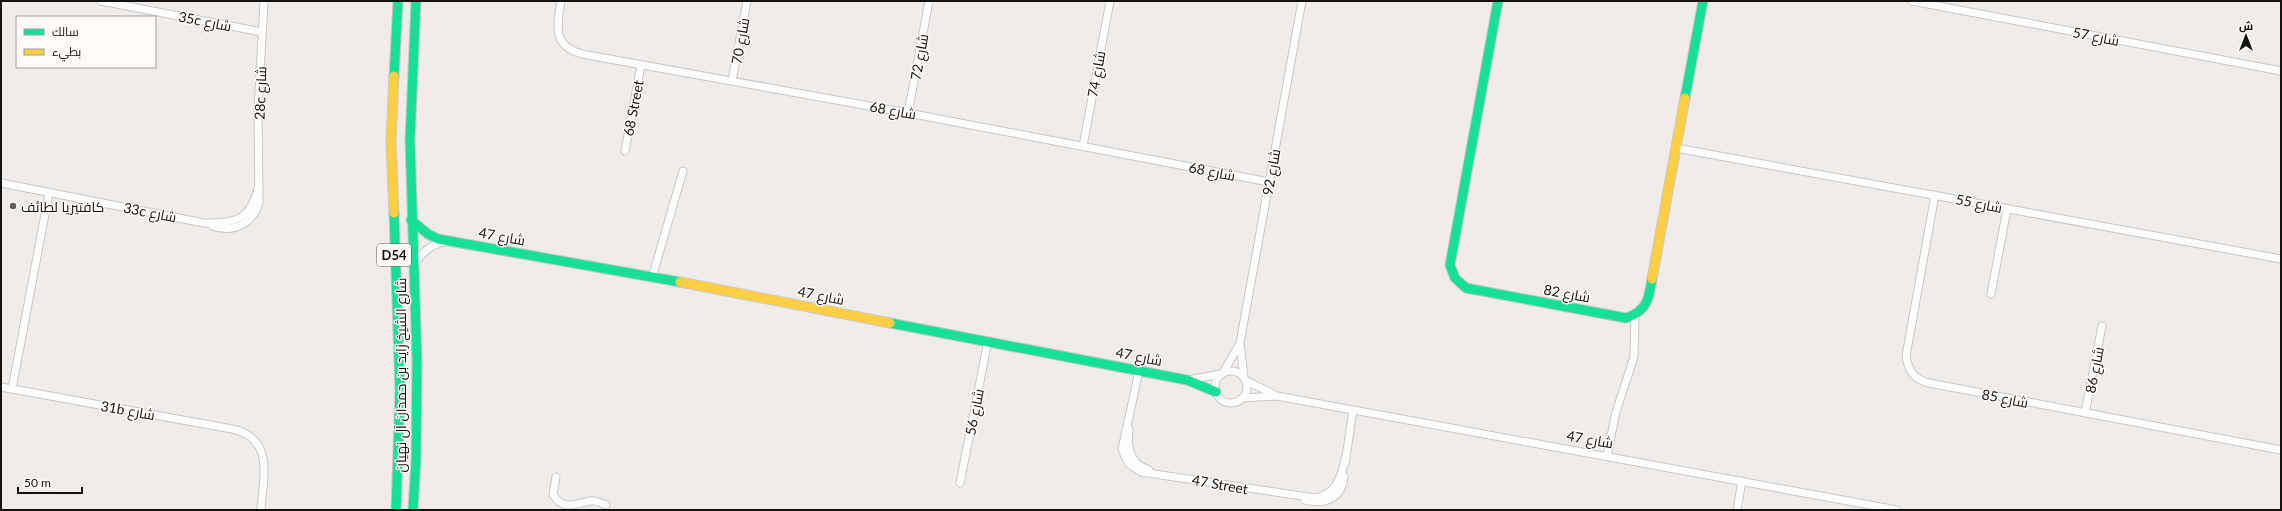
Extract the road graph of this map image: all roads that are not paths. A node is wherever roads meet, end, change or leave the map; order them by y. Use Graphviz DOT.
graph roads {
  1 [pos="101,1"];
  2 [pos="264,1"];
  3 [pos="398,1"];
  4 [pos="416,1"];
  5 [pos="561,1"];
  6 [pos="747,1"];
  7 [pos="929,1"];
  8 [pos="1110,1"];
  9 [pos="1302,1"];
  10 [pos="1498,1"];
  11 [pos="1703,1"];
  12 [pos="1912,1"];
  13 [pos="262,32"];
  14 [pos="641,65"];
  15 [pos="2281,71"];
  16 [pos="732,81"];
  17 [pos="908,113"];
  18 [pos="1083,146"];
  19 [pos="1676,148"];
  20 [pos="625,151"];
  21 [pos="683,171"];
  22 [pos="1269,182"];
  23 [pos="1,183"];
  24 [pos="49,193"];
  25 [pos="1935,195"];
  26 [pos="2007,209"];
  27 [pos="411,220"];
  28 [pos="242,221"];
  29 [pos="449,241"];
  30 [pos="2281,259"];
  31 [pos="414,266"];
  32 [pos="652,278"];
  33 [pos="1991,294"];
  34 [pos="1635,316"];
  35 [pos="2102,326"];
  36 [pos="988,341"];
  37 [pos="1240,342"];
  38 [pos="1139,370"];
  39 [pos="1222,373"];
  40 [pos="1245,379"];
  41 [pos="1187,380"];
  42 [pos="1,387"];
  43 [pos="12,389"];
  44 [pos="1216,392"];
  45 [pos="1277,396"];
  46 [pos="1242,398"];
  47 [pos="1354,410"];
  48 [pos="2085,414"];
  49 [pos="2281,450"];
  50 [pos="1607,456"];
  51 [pos="556,477"];
  52 [pos="1742,481"];
  53 [pos="960,483"];
  54 [pos="606,505"];
  55 [pos="575,509"];
  56 [pos="261,510"];
  57 [pos="396,510"];
  58 [pos="413,510"];
  59 [pos="1736,510"];
  60 [pos="1897,510"];
  1 -- 13 [label="street, 35c شارع"];
  2 -- 13 [label="street, 28c شارع"];
  3 -- 57 [label="street, شارع الشيخ زايد بن حمدان آل نهيان / D54"];
  4 -- 27 [label="street, شارع الشيخ زايد بن حمدان آل نهيان / D54"];
  5 -- 14 [label="street, شارع 68"];
  6 -- 16 [label="street, شارع 70"];
  7 -- 17 [label="street, شارع 72"];
  8 -- 18 [label="street, شارع 74"];
  9 -- 22 [label="street, شارع 92"];
  10 -- 34 [label="street, شارع 82"];
  11 -- 19 [label="street"];
  12 -- 15 [label="street, شارع 57"];
  13 -- 28 [label="street, 28c شارع"];
  14 -- 16 [label="street, شارع 68"];
  14 -- 20 [label="street, 68 Street"];
  16 -- 17 [label="street, شارع 68"];
  17 -- 18 [label="street, شارع 68"];
  18 -- 22 [label="street, شارع 68"];
  19 -- 25 [label="street, شارع 55"];
  19 -- 34 [label="street"];
  21 -- 32 [label="street"];
  22 -- 37 [label="street, شارع 92"];
  23 -- 24 [label="street, 33c شارع"];
  24 -- 28 [label="street, 33c شارع"];
  24 -- 43 [label="street"];
  25 -- 26 [label="street, شارع 55"];
  25 -- 48 [label="street, شارع 85"];
  26 -- 30 [label="street, شارع 55"];
  26 -- 33 [label="street"];
  27 -- 29 [label="street, شارع 47"];
  27 -- 31 [label="street, شارع الشيخ زايد بن حمدان آل نهيان / D54"];
  29 -- 31 [label="street, شارع 47"];
  29 -- 32 [label="street, شارع 47"];
  31 -- 58 [label="street, شارع الشيخ زايد بن حمدان آل نهيان / D54"];
  32 -- 36 [label="street, شارع 47"];
  34 -- 50 [label="street"];
  35 -- 48 [label="street, شارع 86"];
  36 -- 38 [label="street, شارع 47"];
  36 -- 53 [label="street, شارع 56"];
  37 -- 39 [label="street, شارع 92"];
  37 -- 40 [label="street, شارع 92"];
  38 -- 41 [label="street, شارع 47"];
  38 -- 47 [label="street, 47 Street"];
  39 -- 40 [label="street"];
  39 -- 41 [label="street, شارع 47"];
  39 -- 44 [label="street"];
  40 -- 45 [label="street, شارع 47"];
  40 -- 46 [label="street"];
  41 -- 44 [label="street, شارع 47"];
  42 -- 43 [label="street, 31b شارع"];
  43 -- 56 [label="street, 31b شارع"];
  44 -- 46 [label="street"];
  45 -- 46 [label="street, شارع 47"];
  45 -- 47 [label="street, شارع 47"];
  47 -- 50 [label="street, شارع 47"];
  48 -- 49 [label="street, شارع 85"];
  50 -- 52 [label="street, شارع 47"];
  51 -- 55 [label="street"];
  52 -- 59 [label="street"];
  52 -- 60 [label="street, شارع 47"];
  54 -- 55 [label="street"];
}
